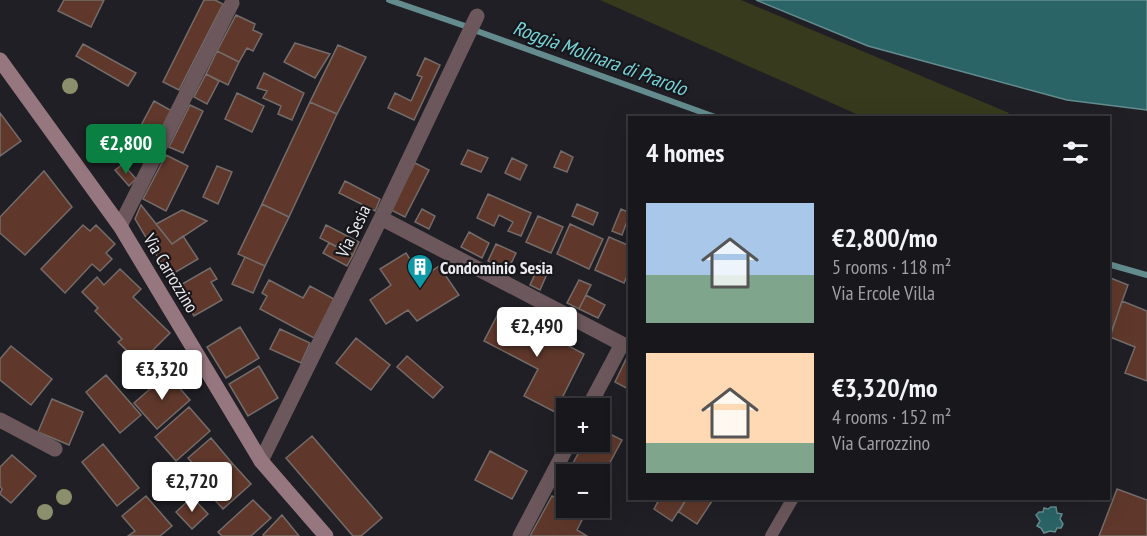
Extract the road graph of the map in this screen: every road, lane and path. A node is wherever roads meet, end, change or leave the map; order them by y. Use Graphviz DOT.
graph roads {
  1 [pos="232,3"];
  2 [pos="477,16"];
  3 [pos="0,60"];
  4 [pos="381,218"];
  5 [pos="120,226"];
  6 [pos="626,346"];
  7 [pos="594,398"];
  8 [pos="0,420"];
  9 [pos="55,449"];
  10 [pos="564,452"];
  11 [pos="261,461"];
  12 [pos="792,500"];
  13 [pos="326,536"];
  14 [pos="520,536"];
  15 [pos="771,536"];
  1 -- 5 [label="street"];
  2 -- 4 [label="street, Via Sesia"];
  3 -- 5 [label="street, Via Carrozzino"];
  4 -- 6 [label="street"];
  4 -- 11 [label="street, Via Sesia"];
  5 -- 11 [label="street, Via Carrozzino"];
  6 -- 7 [label="street"];
  8 -- 9 [label="street"];
  10 -- 14 [label="street"];
  11 -- 13 [label="street, Via Carrozzino"];
  12 -- 15 [label="lane"];
}
